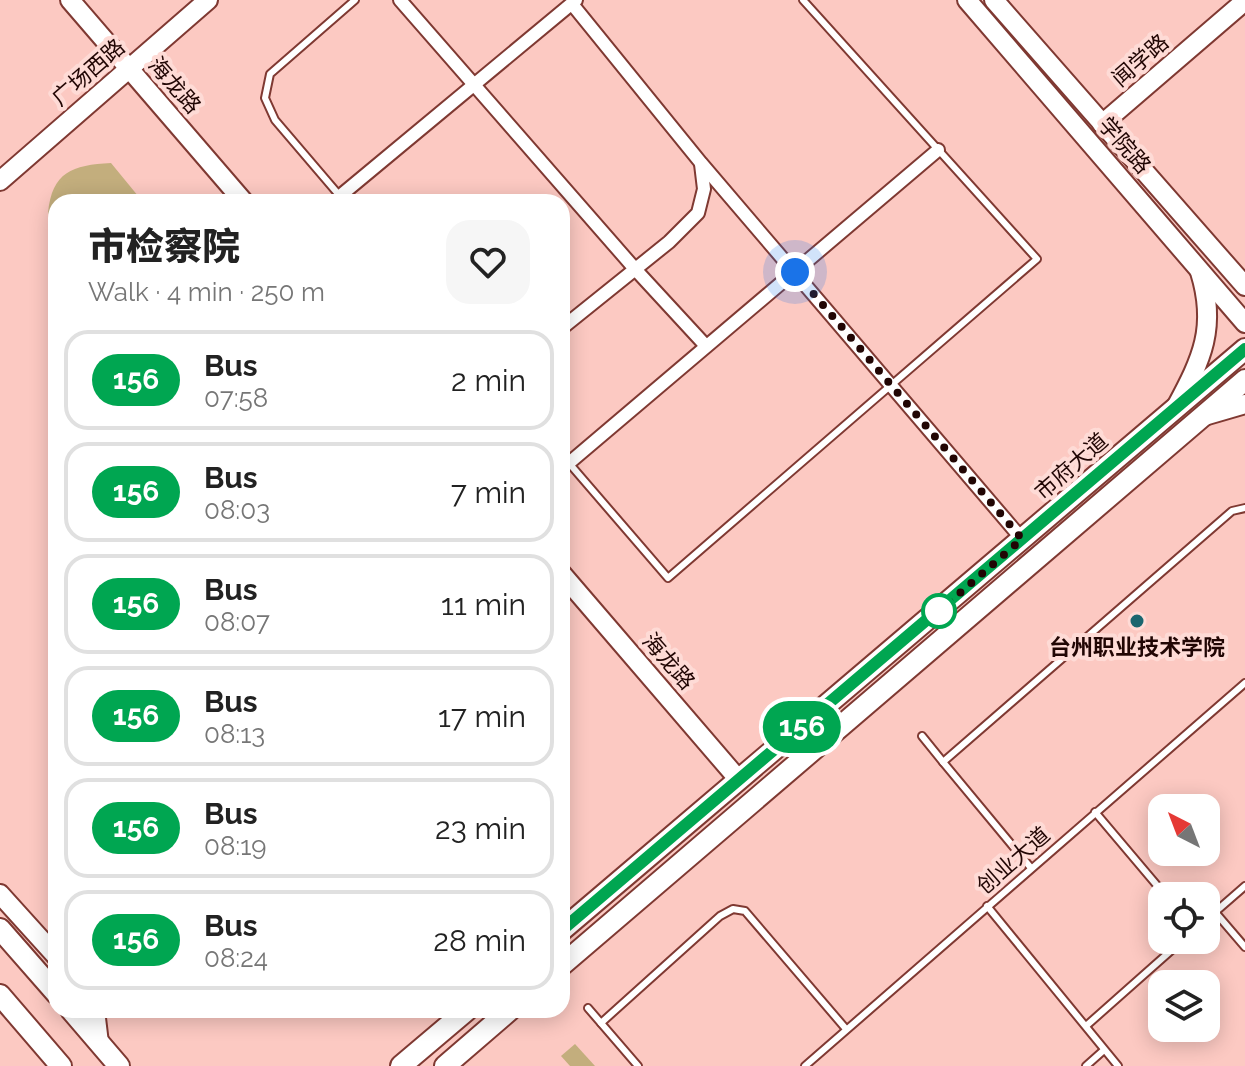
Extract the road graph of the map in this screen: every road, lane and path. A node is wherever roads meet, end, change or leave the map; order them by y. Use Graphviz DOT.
graph roads {
  1 [pos="70,0"];
  2 [pos="208,0"];
  3 [pos="355,0"];
  4 [pos="400,0"];
  5 [pos="803,0"];
  6 [pos="967,0"];
  7 [pos="994,0"];
  8 [pos="1245,1"];
  9 [pos="574,2"];
  10 [pos="129,69"];
  11 [pos="473,83"];
  12 [pos="1102,124"];
  13 [pos="938,150"];
  14 [pos="701,163"];
  15 [pos="0,181"];
  16 [pos="237,194"];
  17 [pos="338,194"];
  18 [pos="348,194"];
  19 [pos="570,194"];
  20 [pos="570,194"];
  21 [pos="1221,260"];
  22 [pos="1198,266"];
  23 [pos="635,269"];
  24 [pos="1245,269"];
  25 [pos="795,272"];
  26 [pos="1245,286"];
  27 [pos="570,322"];
  28 [pos="1245,323"];
  29 [pos="706,346"];
  30 [pos="1245,349"];
  31 [pos="1245,380"];
  32 [pos="892,386"];
  33 [pos="1245,404"];
  34 [pos="1175,409"];
  35 [pos="1202,417"];
  36 [pos="570,455"];
  37 [pos="570,465"];
  38 [pos="1245,508"];
  39 [pos="1022,539"];
  40 [pos="570,583"];
  41 [pos="1245,683"];
  42 [pos="922,736"];
  43 [pos="943,762"];
  44 [pos="739,780"];
  45 [pos="1095,812"];
  46 [pos="1031,868"];
  47 [pos="1154,882"];
  48 [pos="1245,886"];
  49 [pos="0,894"];
  50 [pos="987,906"];
  51 [pos="1220,908"];
  52 [pos="1220,918"];
  53 [pos="570,923"];
  54 [pos="0,929"];
  55 [pos="48,947"];
  56 [pos="1245,947"];
  57 [pos="1167,954"];
  58 [pos="570,958"];
  59 [pos="48,984"];
  60 [pos="0,995"];
  61 [pos="588,1008"];
  62 [pos="16,1014"];
  63 [pos="78,1018"];
  64 [pos="96,1018"];
  65 [pos="457,1018"];
  66 [pos="501,1018"];
  67 [pos="601,1023"];
  68 [pos="1086,1026"];
  69 [pos="846,1029"];
  70 [pos="436,1036"];
  71 [pos="99,1043"];
  72 [pos="1104,1050"];
  73 [pos="46,1066"];
  74 [pos="61,1066"];
  75 [pos="119,1066"];
  76 [pos="385,1066"];
  77 [pos="401,1066"];
  78 [pos="445,1066"];
  79 [pos="638,1066"];
  80 [pos="805,1066"];
  81 [pos="1086,1066"];
  82 [pos="1118,1066"];
  1 -- 10 [label="main road, 海龙路"];
  2 -- 10 [label="main road, 广场西路"];
  3 -- 17 [label="lane"];
  4 -- 11 [label="street"];
  5 -- 13 [label="lane"];
  6 -- 22 [label="main road, 学院路"];
  7 -- 12 [label="main road, 学院路"];
  8 -- 12 [label="main road, 闻学路"];
  9 -- 11 [label="street"];
  9 -- 14 [label="street"];
  10 -- 15 [label="main road, 广场西路"];
  10 -- 16 [label="main road, 海龙路"];
  11 -- 18 [label="street"];
  11 -- 19 [label="street"];
  12 -- 21 [label="main road, 学院路"];
  13 -- 25 [label="street"];
  13 -- 32 [label="lane"];
  14 -- 23 [label="street"];
  14 -- 25 [label="street"];
  20 -- 23 [label="street"];
  21 -- 24 [label="main road"];
  21 -- 26 [label="main road, 学院路"];
  22 -- 28 [label="main road, 学院路"];
  22 -- 34 [label="main road"];
  23 -- 27 [label="street"];
  23 -- 29 [label="street"];
  25 -- 29 [label="street"];
  25 -- 32 [label="street"];
  29 -- 36 [label="street"];
  30 -- 34 [label="main road, 市府大道"];
  31 -- 35 [label="main road"];
  32 -- 37 [label="lane"];
  32 -- 39 [label="street"];
  33 -- 35 [label="main road"];
  34 -- 39 [label="main road, 市府大道"];
  35 -- 58 [label="main road"];
  38 -- 43 [label="lane"];
  39 -- 44 [label="main road, 市府大道"];
  40 -- 44 [label="main road, 海龙路"];
  41 -- 45 [label="lane, 创业大道"];
  42 -- 43 [label="lane"];
  43 -- 46 [label="lane"];
  44 -- 53 [label="main road, 市府大道"];
  45 -- 46 [label="lane, 创业大道"];
  45 -- 47 [label="lane"];
  46 -- 50 [label="lane, 创业大道"];
  48 -- 51 [label="lane"];
  49 -- 55 [label="main road"];
  50 -- 68 [label="lane"];
  50 -- 69 [label="lane, 创业大道"];
  52 -- 56 [label="lane"];
  54 -- 59 [label="main road"];
  57 -- 68 [label="lane"];
  60 -- 62 [label="main road"];
  61 -- 67 [label="lane"];
  62 -- 73 [label="main road"];
  62 -- 74 [label="main road"];
  63 -- 71 [label="main road"];
  64 -- 71 [label="main road"];
  65 -- 70 [label="main road"];
  66 -- 78 [label="main road"];
  67 -- 69 [label="lane"];
  67 -- 79 [label="lane"];
  68 -- 72 [label="lane"];
  69 -- 80 [label="lane, 创业大道"];
  70 -- 76 [label="main road"];
  70 -- 77 [label="main road"];
  71 -- 75 [label="main road"];
  72 -- 81 [label="lane"];
  72 -- 82 [label="lane"];
}
